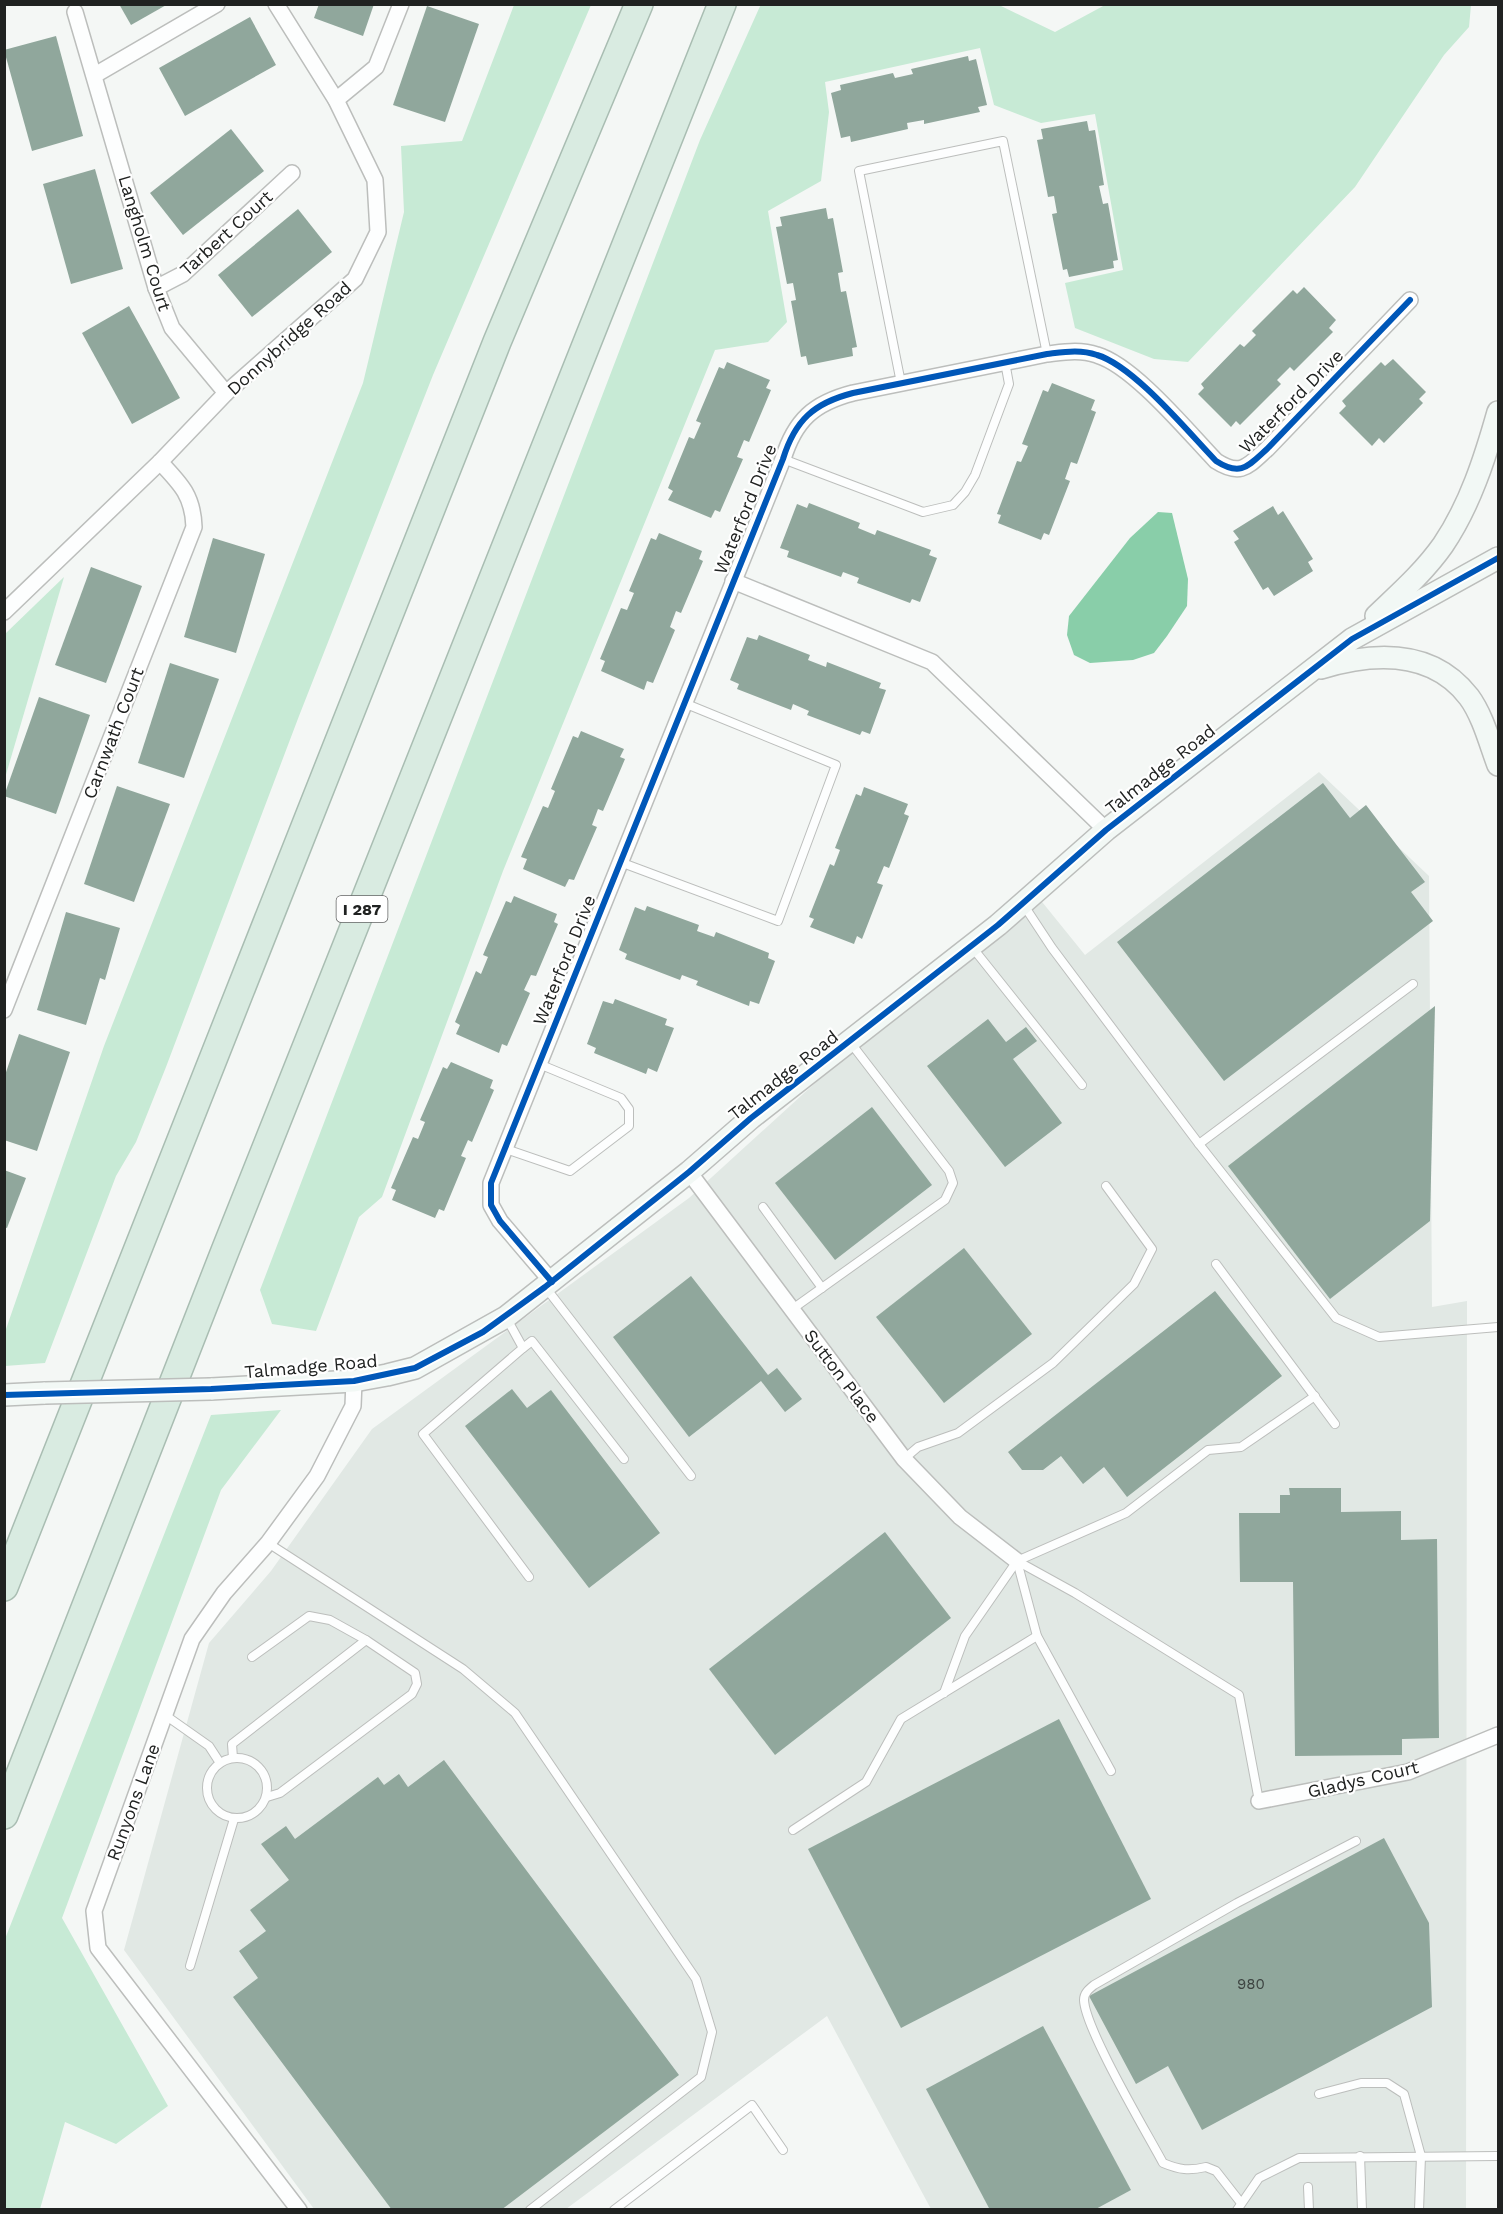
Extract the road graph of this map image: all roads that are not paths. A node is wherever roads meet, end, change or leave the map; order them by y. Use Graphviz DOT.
graph roads {
  1 [pos="217,4"];
  2 [pos="276,4"];
  3 [pos="401,4"];
  4 [pos="639,4"];
  5 [pos="722,4"];
  6 [pos="75,12"];
  7 [pos="95,75"];
  8 [pos="336,100"];
  9 [pos="292,174"];
  10 [pos="156,288"];
  11 [pos="1410,300"];
  12 [pos="1047,354"];
  13 [pos="1005,362"];
  14 [pos="901,383"];
  15 [pos="226,393"];
  16 [pos="1498,412"];
  17 [pos="783,459"];
  18 [pos="160,462"];
  19 [pos="1498,558"];
  20 [pos="733,580"];
  21 [pos="4,612"];
  22 [pos="1352,639"];
  23 [pos="1309,672"];
  24 [pos="684,703"];
  25 [pos="1498,765"];
  26 [pos="1106,830"];
  27 [pos="620,862"];
  28 [pos="1023,904"];
  29 [pos="971,946"];
  30 [pos="1413,984"];
  31 [pos="4,1010"];
  32 [pos="849,1041"];
  33 [pos="539,1064"];
  34 [pos="1082,1085"];
  35 [pos="1199,1144"];
  36 [pos="506,1149"];
  37 [pos="689,1172"];
  38 [pos="1106,1186"];
  39 [pos="764,1207"];
  40 [pos="1216,1264"];
  41 [pos="548,1284"];
  42 [pos="822,1287"];
  43 [pos="791,1310"];
  44 [pos="506,1317"];
  45 [pos="1498,1327"];
  46 [pos="523,1348"];
  47 [pos="354,1381"];
  48 [pos="4,1395"];
  49 [pos="1315,1395"];
  50 [pos="1335,1424"];
  51 [pos="904,1459"];
  52 [pos="624,1460"];
  53 [pos="691,1476"];
  54 [pos="268,1543"];
  55 [pos="1017,1561"];
  56 [pos="529,1577"];
  57 [pos="4,1587"];
  58 [pos="1037,1636"];
  59 [pos="366,1640"];
  60 [pos="252,1657"];
  61 [pos="944,1693"];
  62 [pos="165,1715"];
  63 [pos="1498,1735"];
  64 [pos="233,1758"];
  65 [pos="220,1763"];
  66 [pos="1111,1771"];
  67 [pos="267,1797"];
  68 [pos="1259,1802"];
  69 [pos="4,1815"];
  70 [pos="234,1819"];
  71 [pos="793,1830"];
  72 [pos="1356,1841"];
  73 [pos="190,1966"];
  74 [pos="1319,2094"];
  75 [pos="783,2150"];
  76 [pos="1360,2156"];
  77 [pos="1420,2156"];
  78 [pos="1498,2156"];
  79 [pos="1308,2187"];
  80 [pos="1239,2206"];
  81 [pos="299,2210"];
  82 [pos="530,2210"];
  83 [pos="614,2210"];
  84 [pos="1308,2210"];
  85 [pos="1362,2210"];
  86 [pos="1419,2210"];
  1 -- 7 [label="street"];
  2 -- 8 [label="street, Donnybridge Road"];
  3 -- 8 [label="street"];
  4 -- 57 [label="highway"];
  5 -- 69 [label="highway, I 287"];
  6 -- 7 [label="street, Langholm Court"];
  7 -- 10 [label="street, Langholm Court"];
  8 -- 15 [label="street, Donnybridge Road"];
  9 -- 10 [label="street, Tarbert Court"];
  10 -- 15 [label="street, Langholm Court"];
  11 -- 12 [label="street, Waterford Drive"];
  12 -- 13 [label="street, Waterford Drive"];
  12 -- 14 [label="lane"];
  13 -- 14 [label="street, Waterford Drive"];
  13 -- 17 [label="lane"];
  14 -- 17 [label="street, Waterford Drive"];
  15 -- 18 [label="street, Donnybridge Road"];
  16 -- 22 [label="street"];
  17 -- 20 [label="street, Waterford Drive"];
  18 -- 21 [label="street, Donnybridge Road"];
  18 -- 31 [label="street, Carnwath Court"];
  19 -- 22 [label="street, Talmadge Road"];
  20 -- 24 [label="street, Waterford Drive"];
  20 -- 26 [label="street, Waterford Drive"];
  22 -- 23 [label="street, Talmadge Road"];
  23 -- 25 [label="street"];
  23 -- 26 [label="street, Talmadge Road"];
  24 -- 27 [label="street, Waterford Drive"];
  24 -- 27 [label="lane"];
  26 -- 28 [label="street, Talmadge Road"];
  27 -- 33 [label="street, Waterford Drive"];
  28 -- 29 [label="street, Talmadge Road"];
  28 -- 35 [label="lane"];
  29 -- 32 [label="street, Talmadge Road"];
  29 -- 34 [label="lane"];
  30 -- 35 [label="lane"];
  32 -- 37 [label="street, Talmadge Road"];
  32 -- 42 [label="lane"];
  33 -- 36 [label="street, Waterford Drive"];
  33 -- 36 [label="lane"];
  35 -- 45 [label="lane"];
  36 -- 41 [label="street, Waterford Drive"];
  37 -- 41 [label="street, Talmadge Road"];
  37 -- 43 [label="street, Sutton Place"];
  38 -- 51 [label="lane"];
  39 -- 42 [label="lane"];
  40 -- 49 [label="lane"];
  41 -- 44 [label="street, Talmadge Road"];
  41 -- 53 [label="lane"];
  42 -- 43 [label="lane"];
  43 -- 51 [label="street, Sutton Place"];
  44 -- 46 [label="lane"];
  44 -- 47 [label="street, Talmadge Road"];
  46 -- 52 [label="lane"];
  46 -- 56 [label="lane"];
  47 -- 48 [label="street, Talmadge Road, bridge"];
  47 -- 54 [label="street, Runyons Lane"];
  49 -- 50 [label="lane"];
  49 -- 55 [label="lane"];
  51 -- 55 [label="street, Sutton Place"];
  54 -- 62 [label="street, Runyons Lane"];
  54 -- 82 [label="lane"];
  55 -- 58 [label="lane"];
  55 -- 61 [label="lane"];
  55 -- 68 [label="lane"];
  58 -- 61 [label="lane"];
  58 -- 66 [label="lane"];
  59 -- 60 [label="lane"];
  59 -- 64 [label="lane"];
  59 -- 67 [label="lane"];
  61 -- 71 [label="lane"];
  62 -- 65 [label="lane"];
  62 -- 81 [label="street, Runyons Lane"];
  63 -- 68 [label="street, Gladys Court"];
  64 -- 65 [label="lane"];
  64 -- 67 [label="lane"];
  65 -- 70 [label="lane"];
  67 -- 70 [label="lane"];
  70 -- 73 [label="lane"];
  72 -- 80 [label="lane"];
  74 -- 77 [label="lane"];
  75 -- 83 [label="lane"];
  76 -- 77 [label="lane"];
  76 -- 80 [label="lane"];
  76 -- 85 [label="lane"];
  77 -- 78 [label="lane"];
  77 -- 86 [label="lane"];
  79 -- 84 [label="lane"];
}
